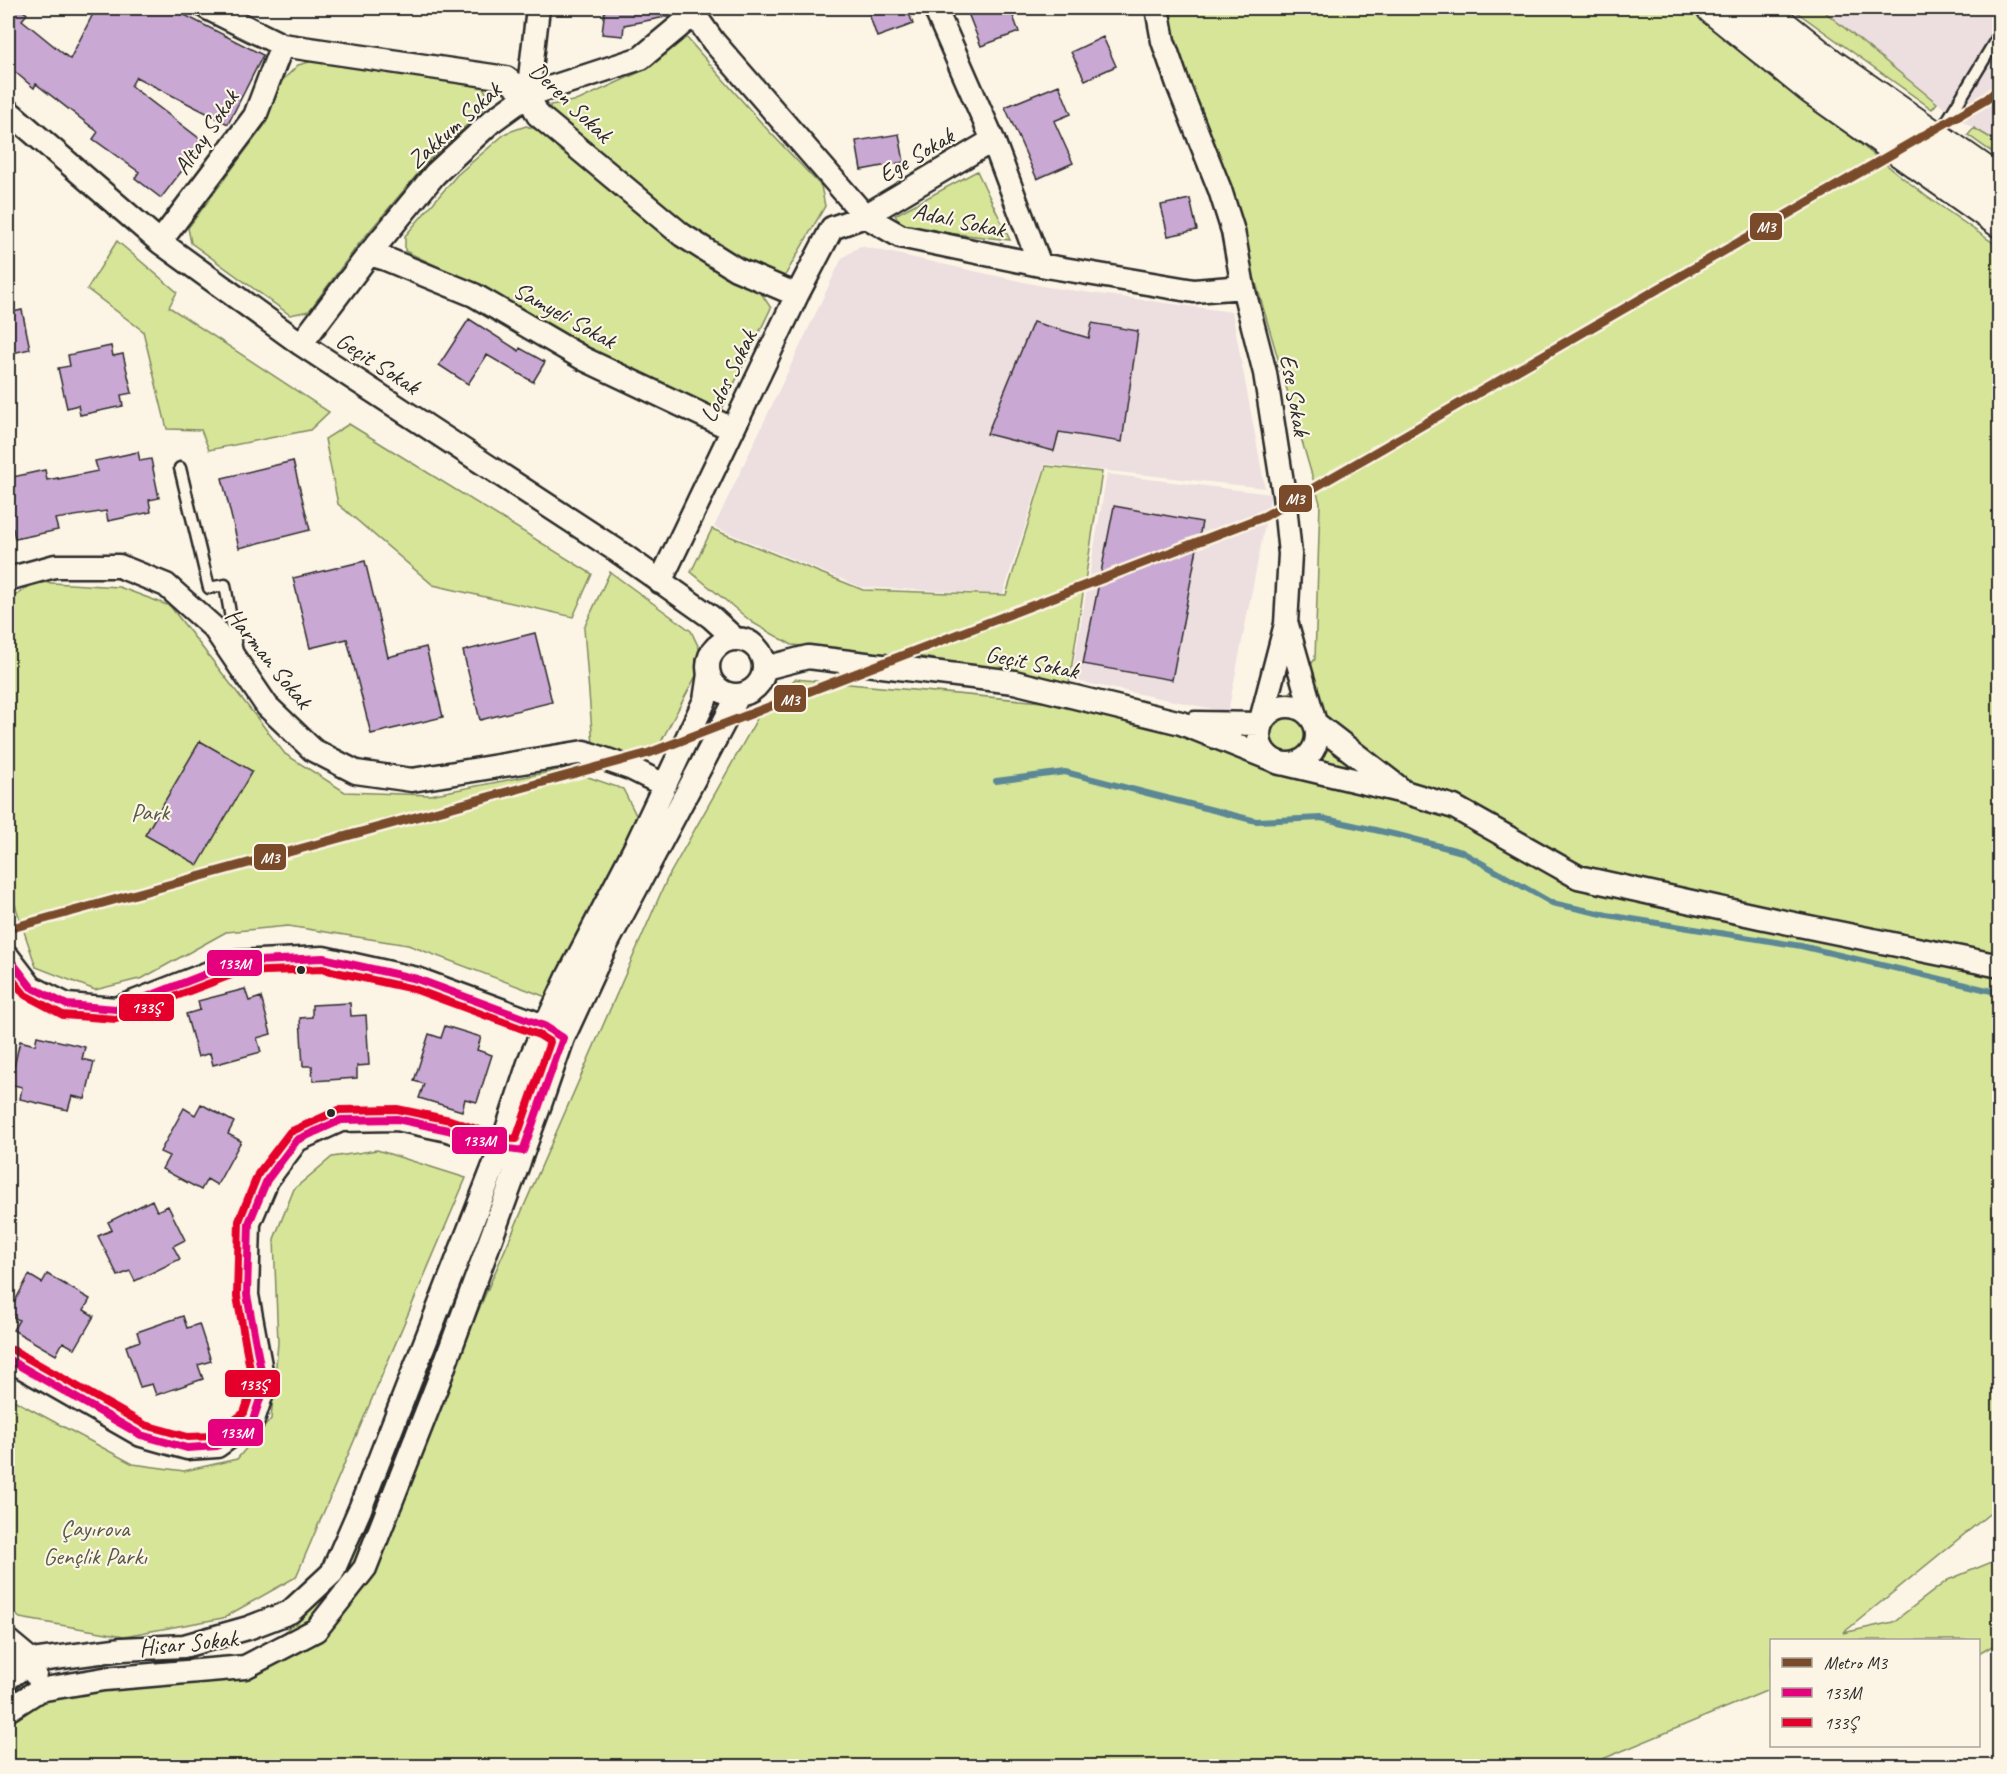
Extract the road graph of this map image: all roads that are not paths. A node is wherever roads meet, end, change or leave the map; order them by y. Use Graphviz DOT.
graph roads {
  1 [pos="207,8"];
  2 [pos="538,8"];
  3 [pos="934,8"];
  4 [pos="1157,8"];
  5 [pos="1713,8"];
  6 [pos="1759,8"];
  7 [pos="693,11"];
  8 [pos="2000,33"];
  9 [pos="282,45"];
  10 [pos="528,95"];
  11 [pos="8,111"];
  12 [pos="1937,139"];
  13 [pos="993,140"];
  14 [pos="2000,183"];
  15 [pos="866,216"];
  16 [pos="2000,220"];
  17 [pos="160,242"];
  18 [pos="369,254"];
  19 [pos="1040,266"];
  20 [pos="1243,287"];
  21 [pos="797,295"];
  22 [pos="301,344"];
  23 [pos="732,429"];
  24 [pos="180,468"];
  25 [pos="8,579"];
  26 [pos="660,582"];
  27 [pos="1286,624"];
  28 [pos="735,639"];
  29 [pos="239,665"];
  30 [pos="765,668"];
  31 [pos="709,674"];
  32 [pos="738,696"];
  33 [pos="1181,723"];
  34 [pos="1315,723"];
  35 [pos="1260,724"];
  36 [pos="1278,761"];
  37 [pos="664,785"];
  38 [pos="1404,792"];
  39 [pos="8,957"];
  40 [pos="2000,966"];
  41 [pos="553,1032"];
  42 [pos="512,1149"];
  43 [pos="8,1359"];
  44 [pos="8,1641"];
  45 [pos="32,1661"];
  46 [pos="8,1678"];
  47 [pos="39,1690"];
  48 [pos="8,1710"];
  1 -- 9 [label="street, Deren Sokak"];
  2 -- 10 [label="street"];
  3 -- 13 [label="street, Ege Sokak"];
  4 -- 20 [label="street, Ese Sokak"];
  5 -- 16 [label="main road"];
  6 -- 12 [label="main road"];
  7 -- 10 [label="street, Zakkum Sokak"];
  7 -- 15 [label="street, Adalı Sokak"];
  8 -- 12 [label="lane"];
  9 -- 10 [label="street, Deren Sokak"];
  9 -- 17 [label="street, Altay Sokak"];
  10 -- 18 [label="street, Zakkum Sokak"];
  10 -- 21 [label="street, Deren Sokak"];
  11 -- 17 [label="street, Geçit Sokak"];
  12 -- 14 [label="main road"];
  13 -- 15 [label="street, Ege Sokak"];
  13 -- 19 [label="street, Ege Sokak"];
  15 -- 19 [label="street, Adalı Sokak"];
  15 -- 21 [label="street, Lodos Sokak"];
  17 -- 22 [label="street, Geçit Sokak"];
  18 -- 22 [label="street, Zakkum Sokak"];
  18 -- 23 [label="street, Samyeli Sokak"];
  19 -- 20 [label="street, Adalı Sokak"];
  20 -- 27 [label="street, Ese Sokak"];
  21 -- 23 [label="street, Lodos Sokak"];
  22 -- 26 [label="street, Geçit Sokak"];
  23 -- 26 [label="street, Lodos Sokak"];
  24 -- 29 [label="lane"];
  25 -- 29 [label="street, Harman Sokak"];
  26 -- 28 [label="street, Geçit Sokak"];
  27 -- 34 [label="street"];
  27 -- 35 [label="street, Ese Sokak"];
  28 -- 30 [label="street"];
  28 -- 31 [label="street"];
  29 -- 37 [label="street, Harman Sokak"];
  30 -- 32 [label="street"];
  30 -- 33 [label="street, Geçit Sokak"];
  31 -- 32 [label="street"];
  31 -- 37 [label="street, Hisar Sokak"];
  32 -- 41 [label="street, Hisar Sokak"];
  33 -- 35 [label="street"];
  33 -- 36 [label="street"];
  34 -- 35 [label="street"];
  34 -- 36 [label="street"];
  34 -- 38 [label="street"];
  35 -- 36 [label="street"];
  36 -- 38 [label="street"];
  37 -- 41 [label="street, Hisar Sokak"];
  38 -- 40 [label="street"];
  39 -- 41 [label="street"];
  41 -- 42 [label="street, Hisar Sokak"];
  42 -- 43 [label="street"];
  42 -- 45 [label="street, Hisar Sokak"];
  42 -- 47 [label="street, Hisar Sokak"];
  44 -- 45 [label="street"];
  45 -- 46 [label="street, Hisar Sokak"];
  45 -- 47 [label="street"];
  47 -- 48 [label="street, Hisar Sokak"];
}
